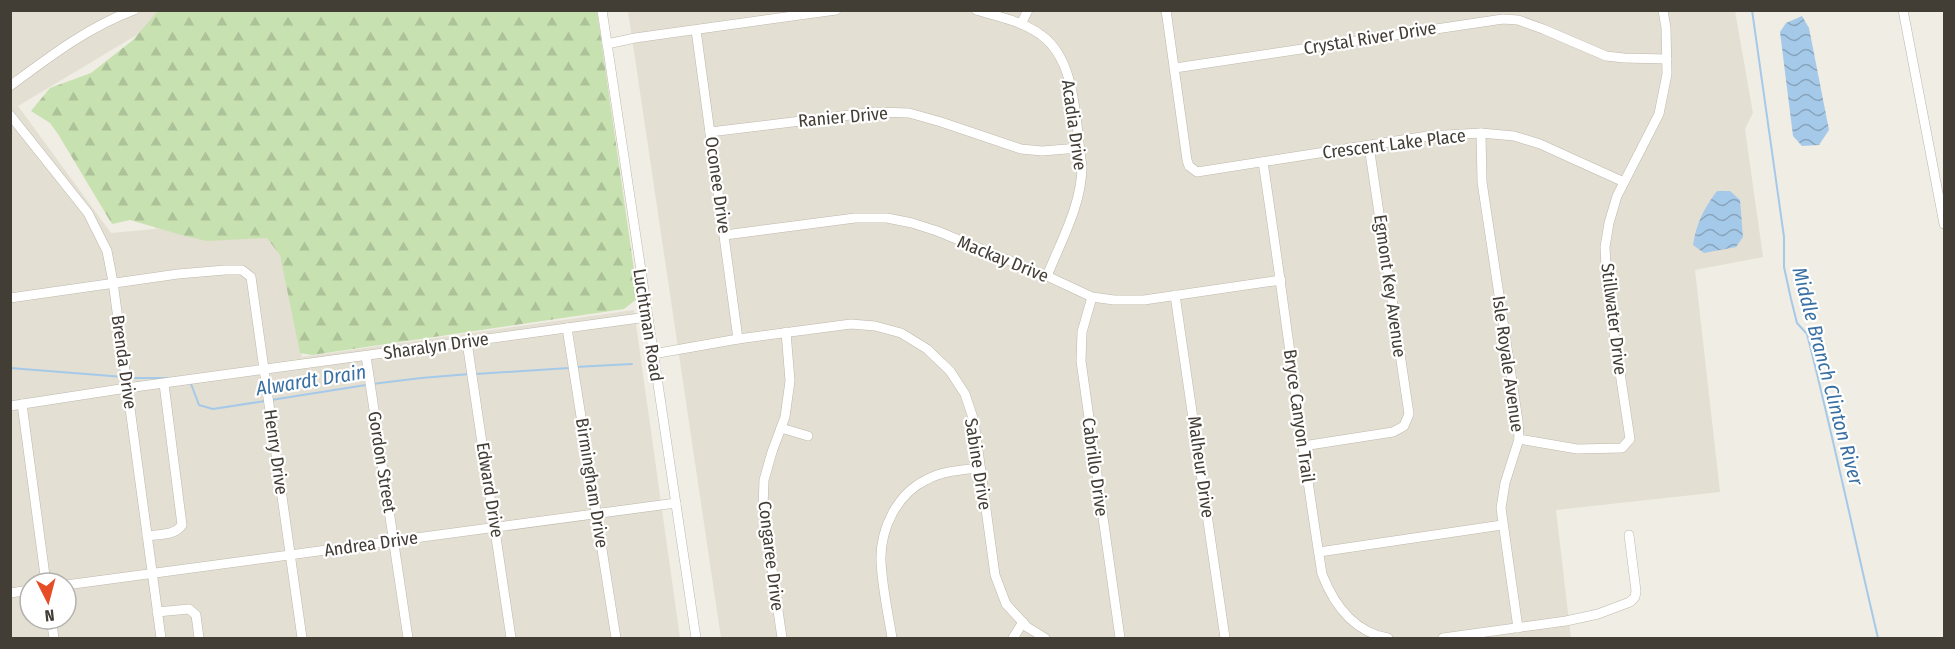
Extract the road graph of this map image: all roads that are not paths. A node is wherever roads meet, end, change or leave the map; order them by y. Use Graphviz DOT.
graph roads {
  1 [pos="134,10"];
  2 [pos="602,10"];
  3 [pos="836,10"];
  4 [pos="976,10"];
  5 [pos="1029,10"];
  6 [pos="1166,10"];
  7 [pos="1663,10"];
  8 [pos="1903,10"];
  9 [pos="1021,24"];
  10 [pos="696,30"];
  11 [pos="607,44"];
  12 [pos="1667,59"];
  13 [pos="1175,68"];
  14 [pos="10,86"];
  15 [pos="10,116"];
  16 [pos="710,132"];
  17 [pos="1481,133"];
  18 [pos="1369,146"];
  19 [pos="1079,148"];
  20 [pos="1263,162"];
  21 [pos="1624,182"];
  22 [pos="1944,224"];
  23 [pos="725,235"];
  24 [pos="1047,276"];
  25 [pos="1281,280"];
  26 [pos="113,284"];
  27 [pos="1175,295"];
  28 [pos="1092,297"];
  29 [pos="10,298"];
  30 [pos="647,317"];
  31 [pos="567,328"];
  32 [pos="786,332"];
  33 [pos="738,339"];
  34 [pos="467,342"];
  35 [pos="652,354"];
  36 [pos="366,356"];
  37 [pos="264,370"];
  38 [pos="164,384"];
  39 [pos="127,388"];
  40 [pos="22,404"];
  41 [pos="10,406"];
  42 [pos="781,428"];
  43 [pos="808,436"];
  44 [pos="1519,439"];
  45 [pos="1303,446"];
  46 [pos="980,468"];
  47 [pos="676,503"];
  48 [pos="597,514"];
  49 [pos="1502,525"];
  50 [pos="495,527"];
  51 [pos="1629,535"];
  52 [pos="147,536"];
  53 [pos="394,541"];
  54 [pos="1319,552"];
  55 [pos="291,554"];
  56 [pos="44,571"];
  57 [pos="152,572"];
  58 [pos="78,583"];
  59 [pos="157,612"];
  60 [pos="1023,622"];
  61 [pos="1518,628"];
  62 [pos="161,639"];
  63 [pos="199,639"];
  64 [pos="302,639"];
  65 [pos="408,639"];
  66 [pos="511,639"];
  67 [pos="616,639"];
  68 [pos="696,639"];
  69 [pos="782,639"];
  70 [pos="892,639"];
  71 [pos="1013,639"];
  72 [pos="1046,639"];
  73 [pos="1120,639"];
  74 [pos="1225,639"];
  75 [pos="1389,639"];
  76 [pos="1443,639"];
  1 -- 14 [label="street"];
  2 -- 11 [label="street, Luchtman Road"];
  3 -- 10 [label="street"];
  4 -- 9 [label="street, Acadia Drive"];
  5 -- 9 [label="street"];
  6 -- 13 [label="street"];
  7 -- 12 [label="street, Stillwater Drive"];
  8 -- 22 [label="street"];
  9 -- 19 [label="street, Acadia Drive"];
  10 -- 11 [label="street"];
  10 -- 16 [label="street, Oconee Drive"];
  11 -- 30 [label="street, Luchtman Road"];
  12 -- 13 [label="street, Crystal River Drive"];
  12 -- 21 [label="street, Stillwater Drive"];
  13 -- 20 [label="street, Crescent Lake Place"];
  15 -- 26 [label="street, Brenda Drive"];
  16 -- 19 [label="street, Ranier Drive"];
  16 -- 23 [label="street, Oconee Drive"];
  17 -- 18 [label="street, Crescent Lake Place"];
  17 -- 21 [label="street, Crescent Lake Place"];
  17 -- 44 [label="street, Isle Royale Avenue"];
  18 -- 20 [label="street, Crescent Lake Place"];
  18 -- 45 [label="street, Egmont Key Avenue"];
  19 -- 24 [label="street, Acadia Drive"];
  20 -- 25 [label="street, Bryce Canyon Trail"];
  21 -- 44 [label="street, Stillwater Drive"];
  23 -- 24 [label="street, Mackay Drive"];
  23 -- 33 [label="street, Oconee Drive"];
  24 -- 28 [label="street, Mackay Drive"];
  25 -- 27 [label="street, Mackay Drive"];
  25 -- 45 [label="street, Bryce Canyon Trail"];
  26 -- 29 [label="street"];
  26 -- 37 [label="street, Henry Drive"];
  26 -- 39 [label="street, Brenda Drive"];
  27 -- 28 [label="street, Mackay Drive"];
  27 -- 74 [label="street, Malheur Drive"];
  28 -- 73 [label="street, Cabrillo Drive"];
  30 -- 31 [label="street, Sharalyn Drive"];
  30 -- 35 [label="street, Luchtman Road"];
  31 -- 34 [label="street, Sharalyn Drive"];
  31 -- 48 [label="street, Birmingham Drive"];
  32 -- 33 [label="street, Sabine Drive"];
  32 -- 42 [label="street, Congaree Drive"];
  32 -- 46 [label="street, Sabine Drive"];
  33 -- 35 [label="street, Sabine Drive"];
  34 -- 36 [label="street, Sharalyn Drive"];
  34 -- 50 [label="street, Edward Drive"];
  35 -- 47 [label="street, Luchtman Road"];
  36 -- 37 [label="street, Sharalyn Drive"];
  36 -- 53 [label="street, Gordon Street"];
  37 -- 38 [label="street, Sharalyn Drive"];
  37 -- 55 [label="street, Henry Drive"];
  38 -- 39 [label="street, Sharalyn Drive"];
  38 -- 52 [label="street"];
  39 -- 40 [label="street, Sharalyn Drive"];
  39 -- 52 [label="street, Brenda Drive"];
  40 -- 41 [label="street, Sharalyn Drive"];
  40 -- 56 [label="street"];
  42 -- 43 [label="street"];
  42 -- 69 [label="street, Congaree Drive"];
  44 -- 49 [label="street, Isle Royale Avenue"];
  45 -- 54 [label="street, Bryce Canyon Trail"];
  46 -- 60 [label="street, Sabine Drive"];
  46 -- 70 [label="street"];
  47 -- 48 [label="street, Andrea Drive"];
  47 -- 68 [label="street, Luchtman Road"];
  48 -- 50 [label="street, Andrea Drive"];
  48 -- 67 [label="street, Birmingham Drive"];
  49 -- 54 [label="street"];
  49 -- 61 [label="street, Isle Royale Avenue"];
  50 -- 53 [label="street, Andrea Drive"];
  50 -- 66 [label="street, Edward Drive"];
  51 -- 61 [label="street"];
  52 -- 57 [label="street, Brenda Drive"];
  53 -- 55 [label="street, Andrea Drive"];
  53 -- 65 [label="street, Gordon Street"];
  54 -- 75 [label="street, Bryce Canyon Trail"];
  55 -- 57 [label="street, Andrea Drive"];
  55 -- 64 [label="street, Henry Drive"];
  57 -- 58 [label="street, Andrea Drive"];
  57 -- 59 [label="street, Brenda Drive"];
  59 -- 62 [label="street, Brenda Drive"];
  59 -- 63 [label="street"];
  60 -- 71 [label="street"];
  60 -- 72 [label="street, Sabine Drive"];
  61 -- 76 [label="street"];
}
